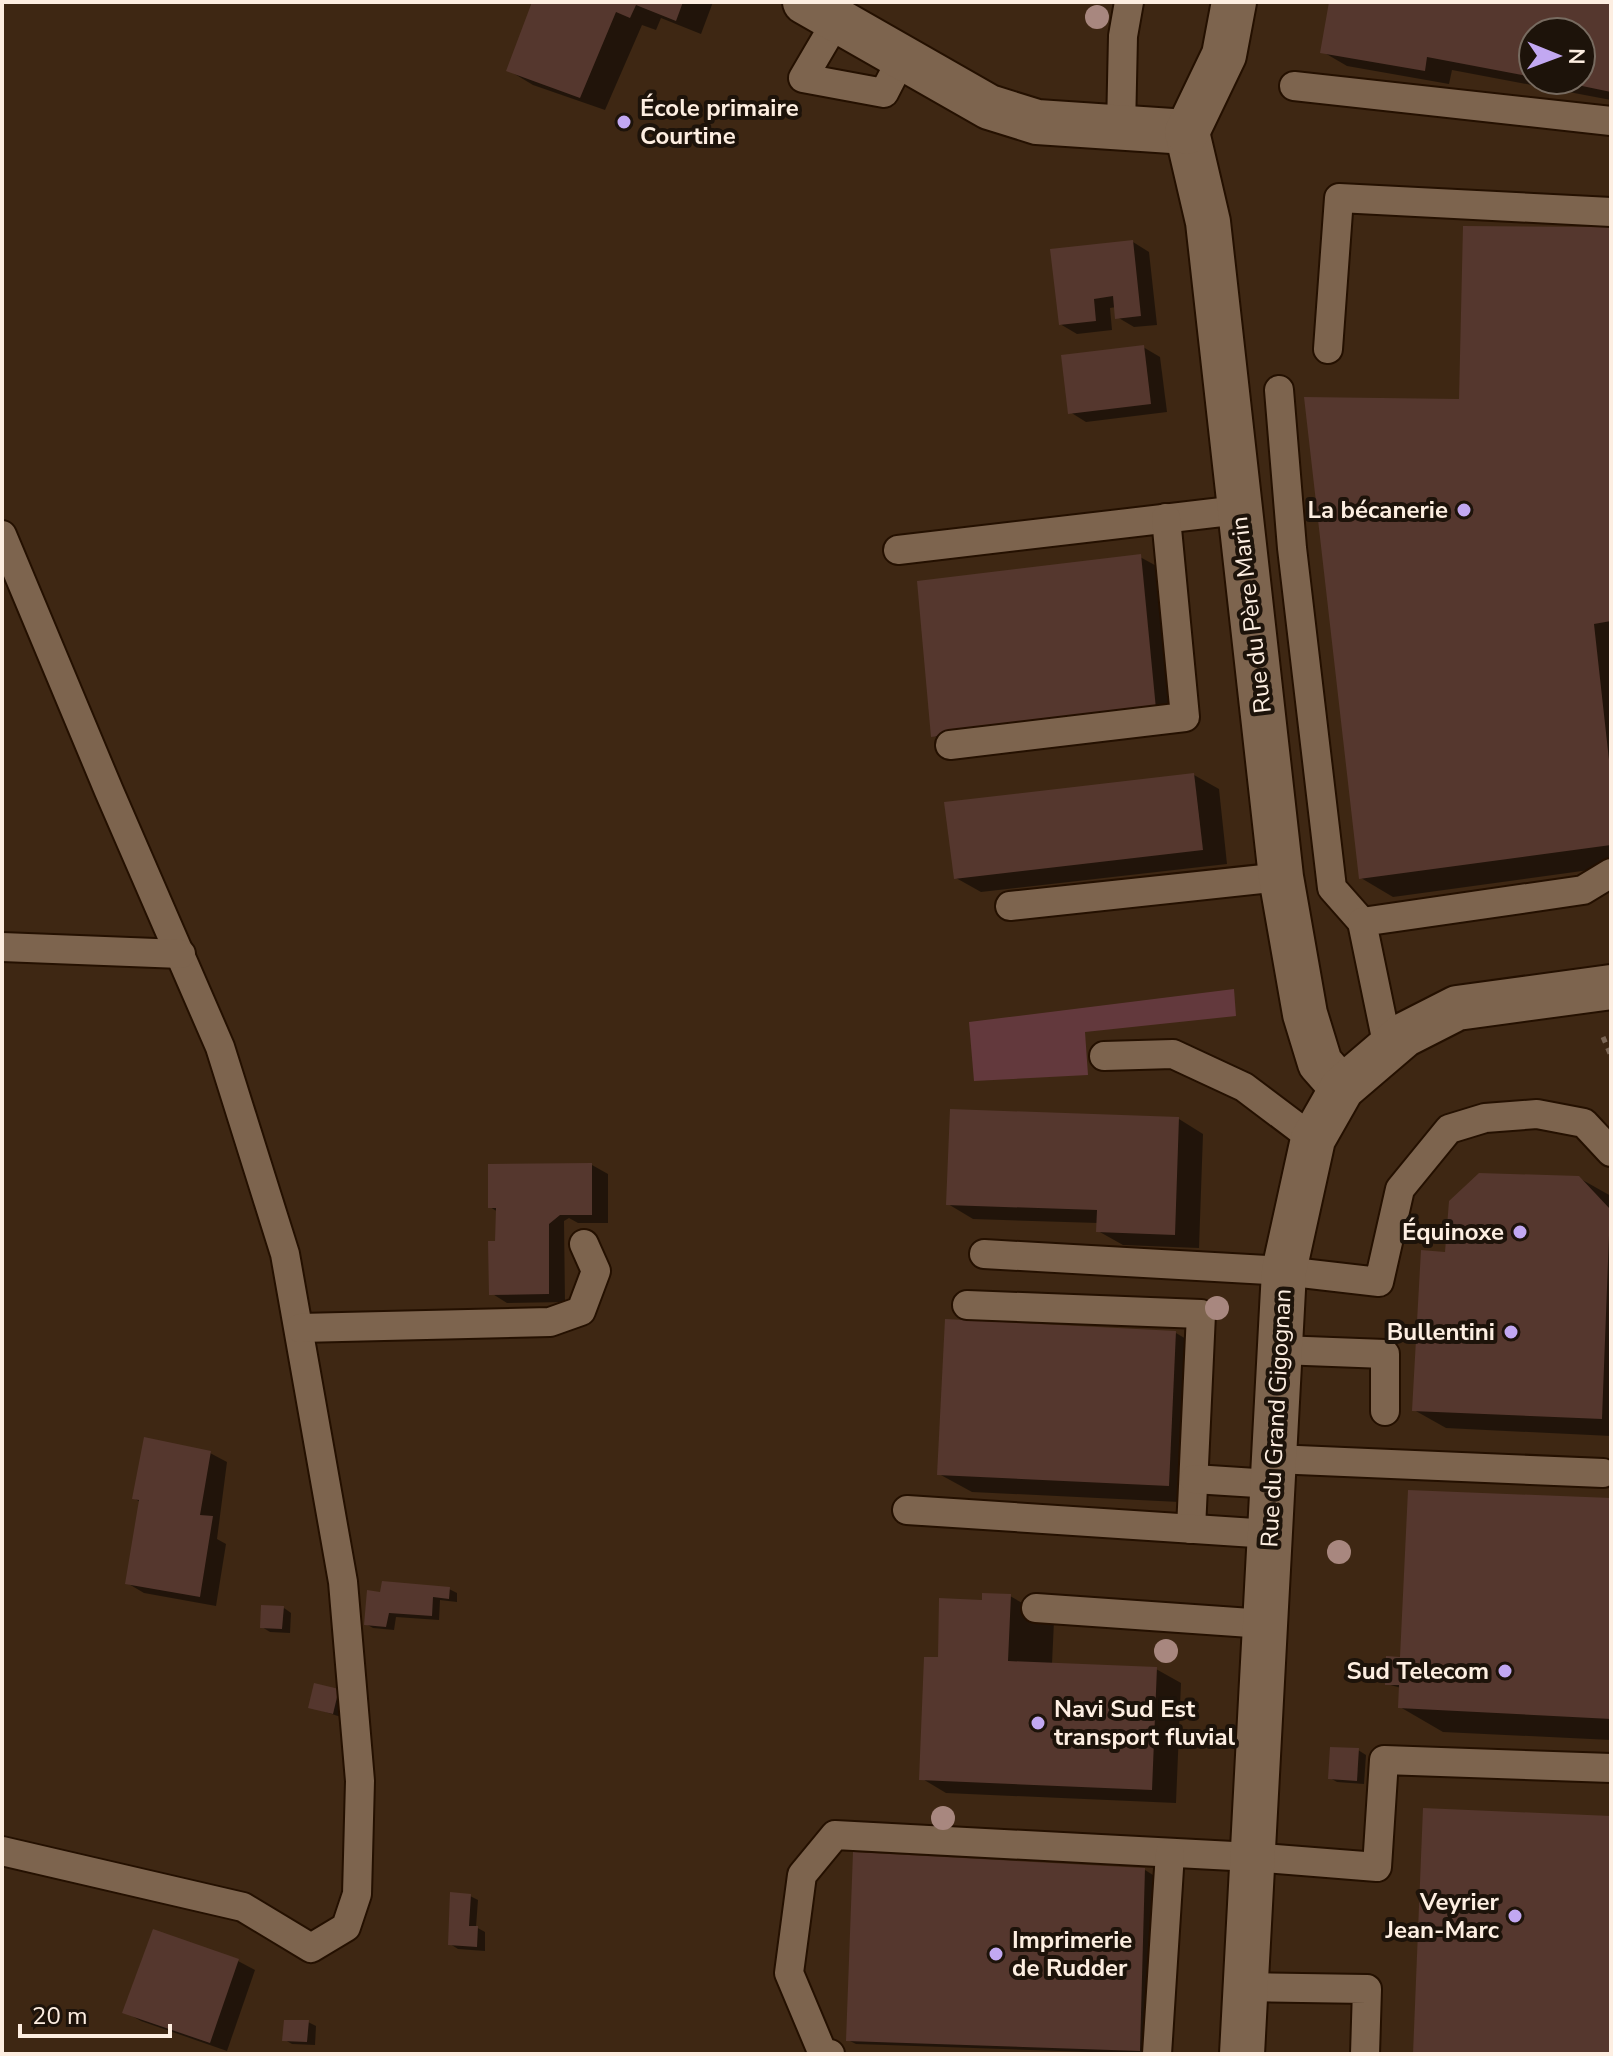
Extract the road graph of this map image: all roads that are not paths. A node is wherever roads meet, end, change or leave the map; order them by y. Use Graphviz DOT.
graph roads {
  1 [pos="1129,2"];
  2 [pos="1234,2"];
  3 [pos="821,11"];
  4 [pos="902,58"];
  5 [pos="1294,86"];
  6 [pos="1611,121"];
  7 [pos="1121,129"];
  8 [pos="1187,132"];
  9 [pos="1611,212"];
  10 [pos="1328,349"];
  11 [pos="1279,390"];
  12 [pos="1239,510"];
  13 [pos="1166,518"];
  14 [pos="2,535"];
  15 [pos="898,550"];
  16 [pos="950,745"];
  17 [pos="1611,873"];
  18 [pos="1281,877"];
  19 [pos="1010,906"];
  20 [pos="1362,922"];
  21 [pos="2,947"];
  22 [pos="181,954"];
  23 [pos="1611,987"];
  24 [pos="1388,1048"];
  25 [pos="1104,1056"];
  26 [pos="1342,1088"];
  27 [pos="1313,1139"];
  28 [pos="1611,1152"];
  29 [pos="584,1244"];
  30 [pos="984,1254"];
  31 [pos="1284,1271"];
  32 [pos="967,1305"];
  33 [pos="300,1328"];
  34 [pos="1280,1350"];
  35 [pos="1385,1411"];
  36 [pos="1274,1471"];
  37 [pos="1603,1473"];
  38 [pos="1194,1479"];
  39 [pos="907,1510"];
  40 [pos="1191,1529"];
  41 [pos="1270,1534"];
  42 [pos="1036,1608"];
  43 [pos="1265,1624"];
  44 [pos="1611,1768"];
  45 [pos="2,1851"];
  46 [pos="1170,1853"];
  47 [pos="1252,1857"];
  48 [pos="1246,1987"];
  49 [pos="830,2054"];
  50 [pos="1157,2054"];
  51 [pos="1242,2054"];
  52 [pos="1365,2054"];
  1 -- 7 [label="lane"];
  2 -- 8 [label="street"];
  3 -- 4 [label="street"];
  3 -- 4 [label="lane"];
  4 -- 7 [label="street"];
  5 -- 6 [label="lane"];
  7 -- 8 [label="street"];
  8 -- 12 [label="street, Rue du Père Marin"];
  9 -- 10 [label="lane"];
  11 -- 20 [label="lane"];
  12 -- 13 [label="lane"];
  12 -- 18 [label="street, Rue du Père Marin"];
  13 -- 15 [label="lane"];
  13 -- 16 [label="lane"];
  14 -- 22 [label="lane"];
  17 -- 20 [label="lane"];
  18 -- 19 [label="lane"];
  18 -- 26 [label="street, Rue du Père Marin"];
  20 -- 24 [label="lane"];
  21 -- 22 [label="lane"];
  22 -- 33 [label="lane"];
  23 -- 24 [label="street, Rue du Grand Gigognan"];
  24 -- 26 [label="street, Rue du Grand Gigognan"];
  25 -- 27 [label="lane"];
  26 -- 27 [label="street, Rue du Grand Gigognan"];
  27 -- 31 [label="street, Rue du Grand Gigognan"];
  28 -- 31 [label="lane"];
  29 -- 33 [label="lane"];
  30 -- 31 [label="lane"];
  31 -- 34 [label="street, Rue du Grand Gigognan"];
  32 -- 38 [label="lane"];
  33 -- 45 [label="lane"];
  34 -- 35 [label="lane"];
  34 -- 36 [label="street, Rue du Grand Gigognan"];
  36 -- 37 [label="lane"];
  36 -- 38 [label="lane"];
  36 -- 41 [label="street, Rue du Grand Gigognan"];
  38 -- 40 [label="lane"];
  39 -- 40 [label="lane"];
  40 -- 41 [label="lane"];
  41 -- 43 [label="street, Rue du Grand Gigognan"];
  42 -- 43 [label="lane"];
  43 -- 47 [label="street, Rue du Grand Gigognan"];
  44 -- 47 [label="lane"];
  46 -- 47 [label="lane"];
  46 -- 49 [label="lane"];
  46 -- 50 [label="lane"];
  47 -- 48 [label="street, Rue du Grand Gigognan"];
  48 -- 51 [label="street, Rue du Grand Gigognan"];
  48 -- 52 [label="lane"];
}
